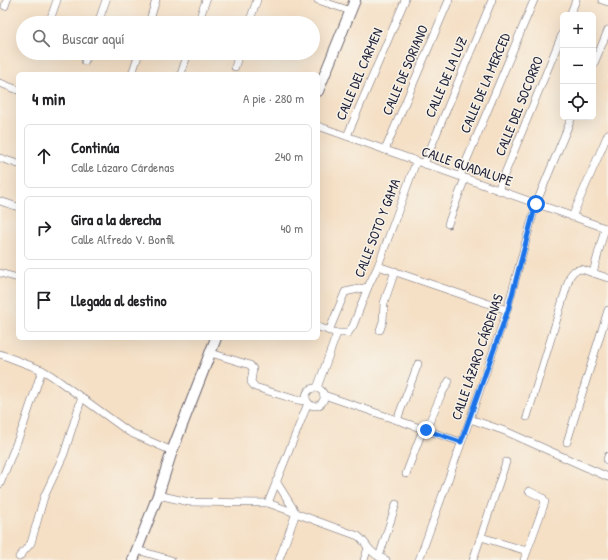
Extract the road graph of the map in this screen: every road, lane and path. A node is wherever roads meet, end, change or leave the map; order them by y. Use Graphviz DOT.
graph roads {
  1 [pos="57,0"];
  2 [pos="106,0"];
  3 [pos="156,0"];
  4 [pos="206,0"];
  5 [pos="257,0"];
  6 [pos="318,0"];
  7 [pos="355,0"];
  8 [pos="404,0"];
  9 [pos="449,0"];
  10 [pos="492,0"];
  11 [pos="534,0"];
  12 [pos="576,0"];
  13 [pos="602,0"];
  14 [pos="608,2"];
  15 [pos="351,11"];
  16 [pos="571,12"];
  17 [pos="51,16"];
  18 [pos="100,16"];
  19 [pos="151,16"];
  20 [pos="200,16"];
  21 [pos="251,16"];
  22 [pos="608,30"];
  23 [pos="560,39"];
  24 [pos="596,59"];
  25 [pos="137,60"];
  26 [pos="186,60"];
  27 [pos="237,60"];
  28 [pos="235,67"];
  29 [pos="133,72"];
  30 [pos="183,72"];
  31 [pos="0,84"];
  32 [pos="320,86"];
  33 [pos="16,89"];
  34 [pos="571,120"];
  35 [pos="320,127"];
  36 [pos="608,134"];
  37 [pos="348,136"];
  38 [pos="385,150"];
  39 [pos="0,158"];
  40 [pos="16,163"];
  41 [pos="420,163"];
  42 [pos="462,177"];
  43 [pos="498,190"];
  44 [pos="0,200"];
  45 [pos="536,204"];
  46 [pos="16,206"];
  47 [pos="572,217"];
  48 [pos="448,224"];
  49 [pos="606,229"];
  50 [pos="378,266"];
  51 [pos="395,271"];
  52 [pos="593,273"];
  53 [pos="0,274"];
  54 [pos="16,278"];
  55 [pos="608,278"];
  56 [pos="368,287"];
  57 [pos="508,310"];
  58 [pos="608,310"];
  59 [pos="320,328"];
  60 [pos="380,330"];
  61 [pos="329,331"];
  62 [pos="337,333"];
  63 [pos="215,340"];
  64 [pos="211,353"];
  65 [pos="0,354"];
  66 [pos="418,364"];
  67 [pos="42,370"];
  68 [pos="449,381"];
  69 [pos="316,388"];
  70 [pos="324,395"];
  71 [pos="82,397"];
  72 [pos="307,402"];
  73 [pos="526,417"];
  74 [pos="397,420"];
  75 [pos="470,420"];
  76 [pos="424,429"];
  77 [pos="461,442"];
  78 [pos="567,442"];
  79 [pos="172,451"];
  80 [pos="506,462"];
  81 [pos="406,474"];
  82 [pos="608,477"];
  83 [pos="276,481"];
  84 [pos="0,484"];
  85 [pos="529,491"];
  86 [pos="158,495"];
  87 [pos="268,503"];
  88 [pos="396,504"];
  89 [pos="296,513"];
  90 [pos="481,537"];
  91 [pos="368,548"];
  92 [pos="137,550"];
  93 [pos="527,551"];
  94 [pos="379,557"];
  95 [pos="19,558"];
  96 [pos="133,560"];
  97 [pos="171,560"];
  98 [pos="279,560"];
  99 [pos="364,560"];
  100 [pos="386,560"];
  101 [pos="418,560"];
  102 [pos="473,560"];
  103 [pos="524,560"];
  1 -- 17 [label="street"];
  2 -- 18 [label="street"];
  3 -- 19 [label="street"];
  4 -- 20 [label="street"];
  5 -- 21 [label="street"];
  6 -- 15 [label="street"];
  7 -- 15 [label="main road"];
  8 -- 37 [label="street, CALLE DEL CARMEN"];
  9 -- 38 [label="street, CALLE DE SORIANO"];
  10 -- 41 [label="street, CALLE DE LA LUZ"];
  11 -- 42 [label="street, CALLE DE LA MERCED"];
  12 -- 16 [label="street"];
  13 -- 14 [label="street"];
  15 -- 32 [label="main road"];
  22 -- 24 [label="street"];
  23 -- 43 [label="street, CALLE DEL SOCORRO"];
  25 -- 29 [label="street"];
  26 -- 30 [label="street"];
  27 -- 28 [label="street"];
  31 -- 33 [label="street"];
  34 -- 45 [label="street, CALLE LÁZARO CÁRDENAS"];
  35 -- 37 [label="street, CALLE GUADALUPE"];
  36 -- 47 [label="street"];
  37 -- 38 [label="street, CALLE GUADALUPE"];
  38 -- 41 [label="street, CALLE GUADALUPE"];
  39 -- 40 [label="street"];
  41 -- 42 [label="street, CALLE GUADALUPE"];
  41 -- 50 [label="street, CALLE SOTO Y GAMA"];
  42 -- 43 [label="street, CALLE GUADALUPE"];
  42 -- 48 [label="street, CALLE DE LA MERCED"];
  43 -- 45 [label="street, CALLE GUADALUPE"];
  44 -- 46 [label="street"];
  45 -- 47 [label="street, CALLE GUADALUPE"];
  45 -- 57 [label="street, CALLE LÁZARO CÁRDENAS"];
  47 -- 49 [label="street, CALLE GUADALUPE"];
  49 -- 52 [label="street"];
  50 -- 51 [label="street"];
  50 -- 56 [label="street, CALLE SOTO Y GAMA"];
  51 -- 57 [label="street"];
  51 -- 60 [label="street"];
  52 -- 55 [label="street"];
  52 -- 73 [label="street"];
  53 -- 54 [label="street"];
  56 -- 61 [label="street, CALLE SOTO Y GAMA"];
  56 -- 62 [label="street"];
  57 -- 75 [label="street, CALLE LÁZARO CÁRDENAS"];
  58 -- 78 [label="street"];
  59 -- 61 [label="street"];
  61 -- 62 [label="street"];
  62 -- 69 [label="street"];
  63 -- 64 [label="main road"];
  64 -- 72 [label="street"];
  64 -- 79 [label="main road"];
  65 -- 67 [label="street"];
  66 -- 74 [label="street"];
  67 -- 71 [label="street"];
  67 -- 84 [label="street"];
  68 -- 76 [label="street"];
  69 -- 70 [label="street"];
  69 -- 72 [label="street"];
  70 -- 72 [label="street"];
  70 -- 74 [label="street"];
  71 -- 79 [label="street"];
  71 -- 95 [label="street"];
  72 -- 83 [label="street"];
  74 -- 76 [label="street"];
  75 -- 77 [label="street, CALLE LÁZARO CÁRDENAS"];
  75 -- 82 [label="street"];
  76 -- 77 [label="street"];
  76 -- 81 [label="street"];
  77 -- 101 [label="street, CALLE LÁZARO CÁRDENAS"];
  79 -- 86 [label="main road"];
  80 -- 90 [label="street"];
  83 -- 87 [label="street"];
  83 -- 89 [label="street"];
  85 -- 93 [label="street"];
  86 -- 87 [label="street"];
  86 -- 92 [label="main road"];
  87 -- 89 [label="street"];
  88 -- 94 [label="street"];
  89 -- 91 [label="street"];
  89 -- 98 [label="street"];
  90 -- 93 [label="street"];
  90 -- 102 [label="street"];
  91 -- 94 [label="street"];
  91 -- 99 [label="street"];
  92 -- 96 [label="main road"];
  92 -- 97 [label="street"];
  93 -- 103 [label="street"];
  94 -- 100 [label="street"];
}
